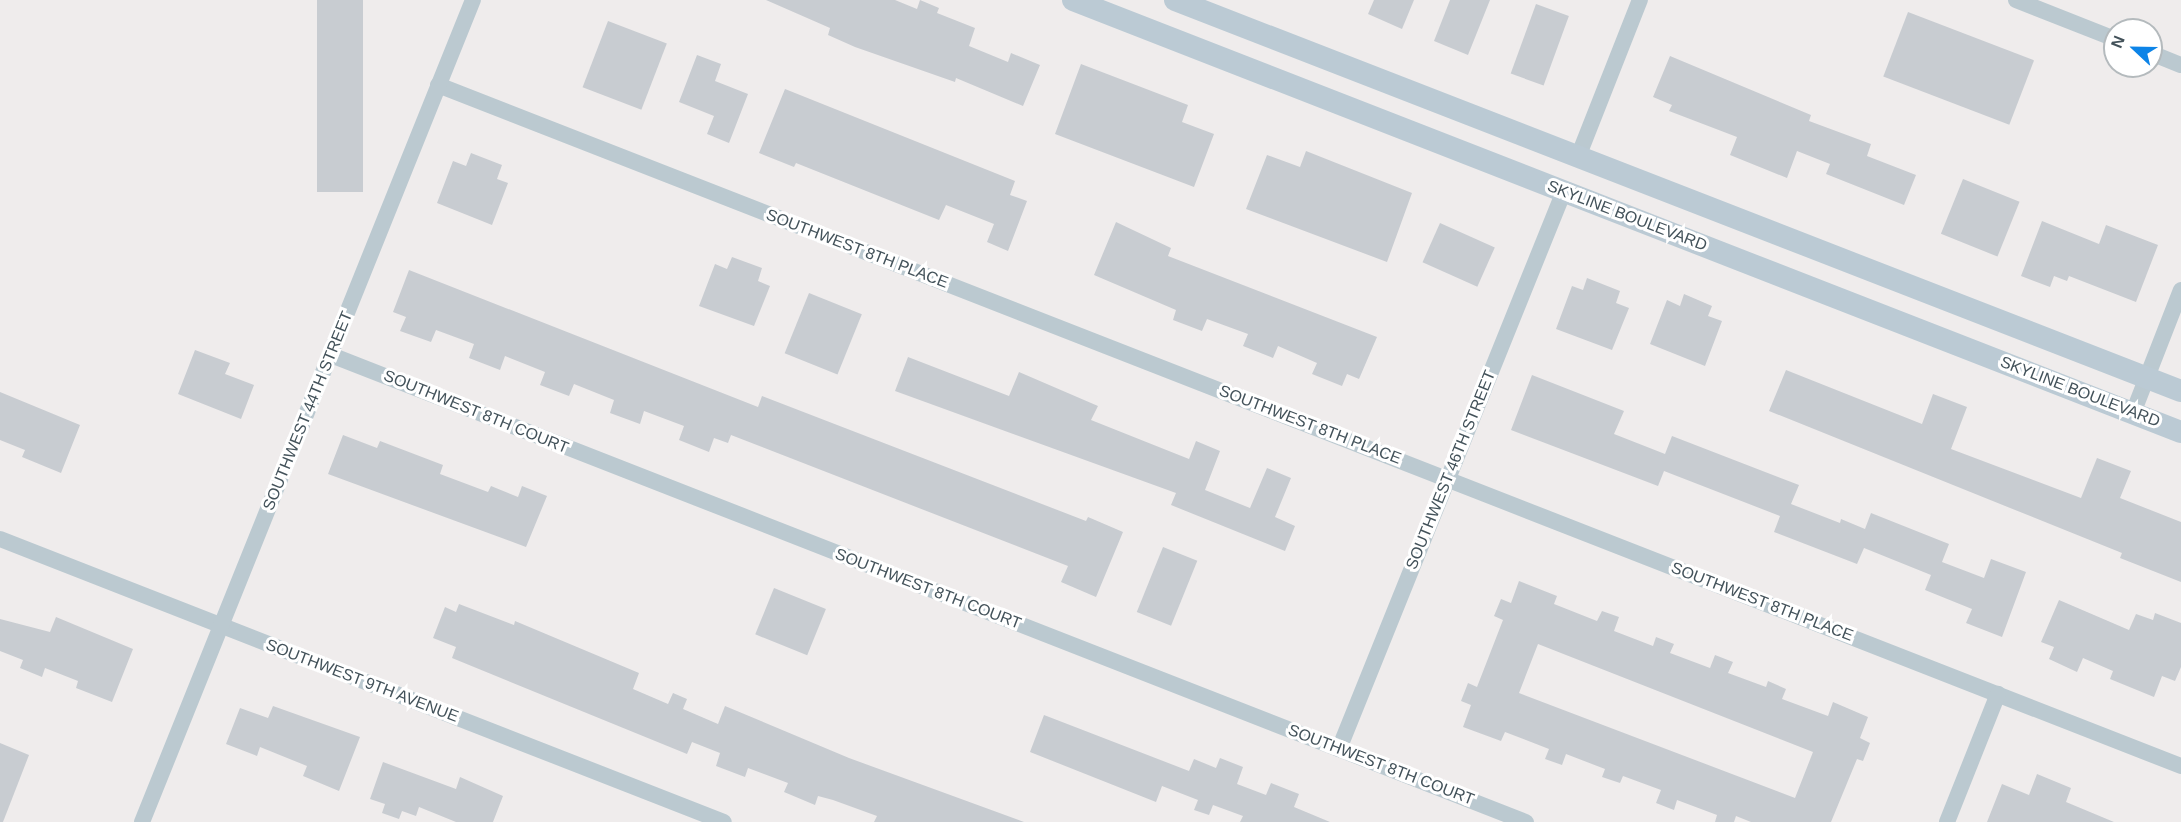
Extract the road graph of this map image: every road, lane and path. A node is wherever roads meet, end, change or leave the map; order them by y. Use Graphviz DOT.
graph roads {
  1 [pos="473,0"];
  2 [pos="1073,0"];
  3 [pos="1175,0"];
  4 [pos="1640,0"];
  5 [pos="2016,0"];
  6 [pos="2103,34"];
  7 [pos="2163,58"];
  8 [pos="2181,65"];
  9 [pos="438,85"];
  10 [pos="1578,157"];
  11 [pos="1564,191"];
  12 [pos="2181,290"];
  13 [pos="331,355"];
  14 [pos="2146,378"];
  15 [pos="2181,391"];
  16 [pos="2133,413"];
  17 [pos="2181,432"];
  18 [pos="1448,479"];
  19 [pos="0,539"];
  20 [pos="221,626"];
  21 [pos="1998,694"];
  22 [pos="1339,749"];
  23 [pos="2181,766"];
  24 [pos="142,822"];
  25 [pos="724,822"];
  26 [pos="1526,822"];
  27 [pos="1947,822"];
  1 -- 9 [label="street, SOUTHWEST 44TH STREET"];
  2 -- 11 [label="street, SKYLINE BOULEVARD"];
  3 -- 10 [label="street"];
  4 -- 10 [label="street"];
  5 -- 6 [label="street"];
  7 -- 8 [label="street"];
  9 -- 13 [label="street, SOUTHWEST 44TH STREET"];
  9 -- 18 [label="street, SOUTHWEST 8TH PLACE"];
  10 -- 11 [label="street"];
  10 -- 14 [label="street"];
  11 -- 16 [label="street, SKYLINE BOULEVARD"];
  11 -- 18 [label="street, SOUTHWEST 46TH STREET"];
  12 -- 14 [label="street"];
  13 -- 20 [label="street, SOUTHWEST 44TH STREET"];
  13 -- 22 [label="street, SOUTHWEST 8TH COURT"];
  14 -- 15 [label="street"];
  14 -- 16 [label="street"];
  16 -- 17 [label="street, SKYLINE BOULEVARD"];
  18 -- 21 [label="street, SOUTHWEST 8TH PLACE"];
  18 -- 22 [label="street, SOUTHWEST 46TH STREET"];
  19 -- 20 [label="street, SOUTHWEST 9TH AVENUE"];
  20 -- 24 [label="street, SOUTHWEST 44TH STREET"];
  20 -- 25 [label="street, SOUTHWEST 9TH AVENUE"];
  21 -- 23 [label="street, SOUTHWEST 8TH PLACE"];
  21 -- 27 [label="street"];
  22 -- 26 [label="street, SOUTHWEST 8TH COURT"];
}
